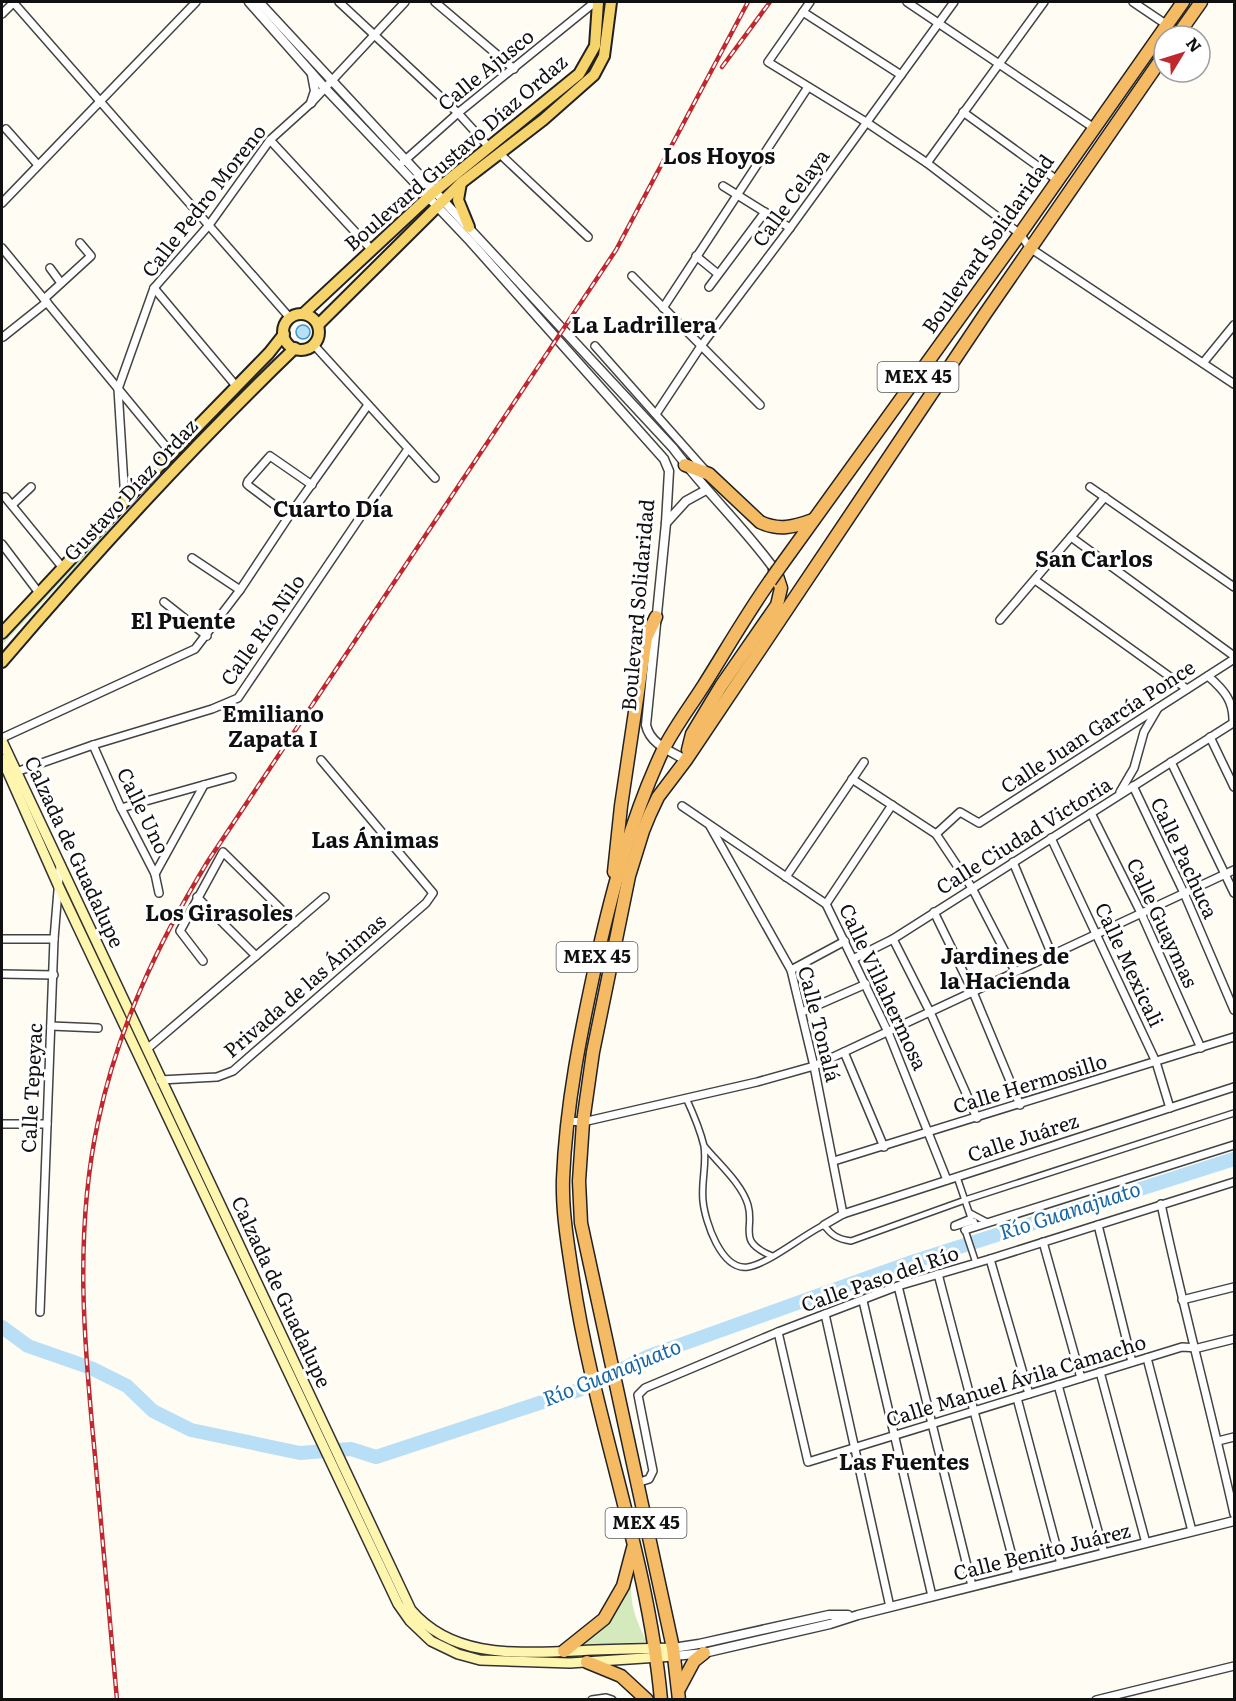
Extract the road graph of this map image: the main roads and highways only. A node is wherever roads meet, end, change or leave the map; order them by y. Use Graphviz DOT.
graph roads {
  1 [pos="597,2"];
  2 [pos="611,2"];
  3 [pos="1183,2"];
  4 [pos="1201,2"];
  5 [pos="1185,24"];
  6 [pos="1145,55"];
  7 [pos="1152,58"];
  8 [pos="1152,74"];
  9 [pos="461,183"];
  10 [pos="469,227"];
  11 [pos="303,314"];
  12 [pos="318,325"];
  13 [pos="284,334"];
  14 [pos="295,348"];
  15 [pos="685,465"];
  16 [pos="814,520"];
  17 [pos="776,572"];
  18 [pos="656,617"];
  19 [pos="2,633"];
  20 [pos="2,662"];
  21 [pos="2,740"];
  22 [pos="2,759"];
  23 [pos="686,760"];
  24 [pos="611,896"];
  25 [pos="323,1436"];
  26 [pos="341,1473"];
  27 [pos="634,1544"];
  28 [pos="564,1651"];
  29 [pos="674,1652"];
  30 [pos="656,1653"];
  31 [pos="704,1653"];
  32 [pos="587,1662"];
  33 [pos="679,1695"];
  34 [pos="647,1700"];
  35 [pos="661,1700"];
  1 -- 11 [label="main road, Boulevard Gustavo Díaz Ordaz"];
  2 -- 9 [label="main road, Boulevard Gustavo Díaz Ordaz"];
  3 -- 6 [label="highway, Boulevard Solidaridad / MEX 45"];
  4 -- 5 [label="highway"];
  6 -- 7 [label="highway"];
  6 -- 16 [label="highway, Boulevard Solidaridad / MEX 45"];
  8 -- 23 [label="highway, Boulevard Solidaridad / MEX 45"];
  9 -- 10 [label="main road"];
  9 -- 12 [label="main road, Boulevard Gustavo Díaz Ordaz"];
  11 -- 12 [label="main road"];
  11 -- 13 [label="main road"];
  12 -- 14 [label="main road"];
  13 -- 14 [label="main road"];
  13 -- 19 [label="main road, Gustavo Díaz Ordaz"];
  14 -- 20 [label="main road, Gustavo Díaz Ordaz"];
  15 -- 16 [label="highway"];
  16 -- 17 [label="highway, Boulevard Solidaridad / MEX 45"];
  17 -- 23 [label="highway"];
  17 -- 24 [label="highway, Boulevard Solidaridad / MEX 45"];
  18 -- 24 [label="highway"];
  21 -- 25 [label="main road, Calzada de Guadalupe"];
  22 -- 25 [label="main road, Calzada de Guadalupe"];
  23 -- 29 [label="highway, Boulevard Solidaridad / MEX 45"];
  24 -- 27 [label="highway, Boulevard Solidaridad / MEX 45"];
  25 -- 26 [label="main road, Calzada de Guadalupe"];
  26 -- 28 [label="main road, Calzada de Guadalupe"];
  26 -- 32 [label="main road, Calzada de Guadalupe"];
  27 -- 28 [label="highway"];
  27 -- 30 [label="highway, Boulevard Solidaridad / MEX 45"];
  28 -- 30 [label="main road, Calzada de Guadalupe"];
  29 -- 30 [label="main road, Calzada de Guadalupe"];
  29 -- 33 [label="highway, Boulevard Solidaridad / MEX 45"];
  30 -- 32 [label="main road, Calzada de Guadalupe"];
  30 -- 35 [label="highway, Boulevard Solidaridad / MEX 45"];
  31 -- 33 [label="highway"];
  32 -- 34 [label="highway"];
}
